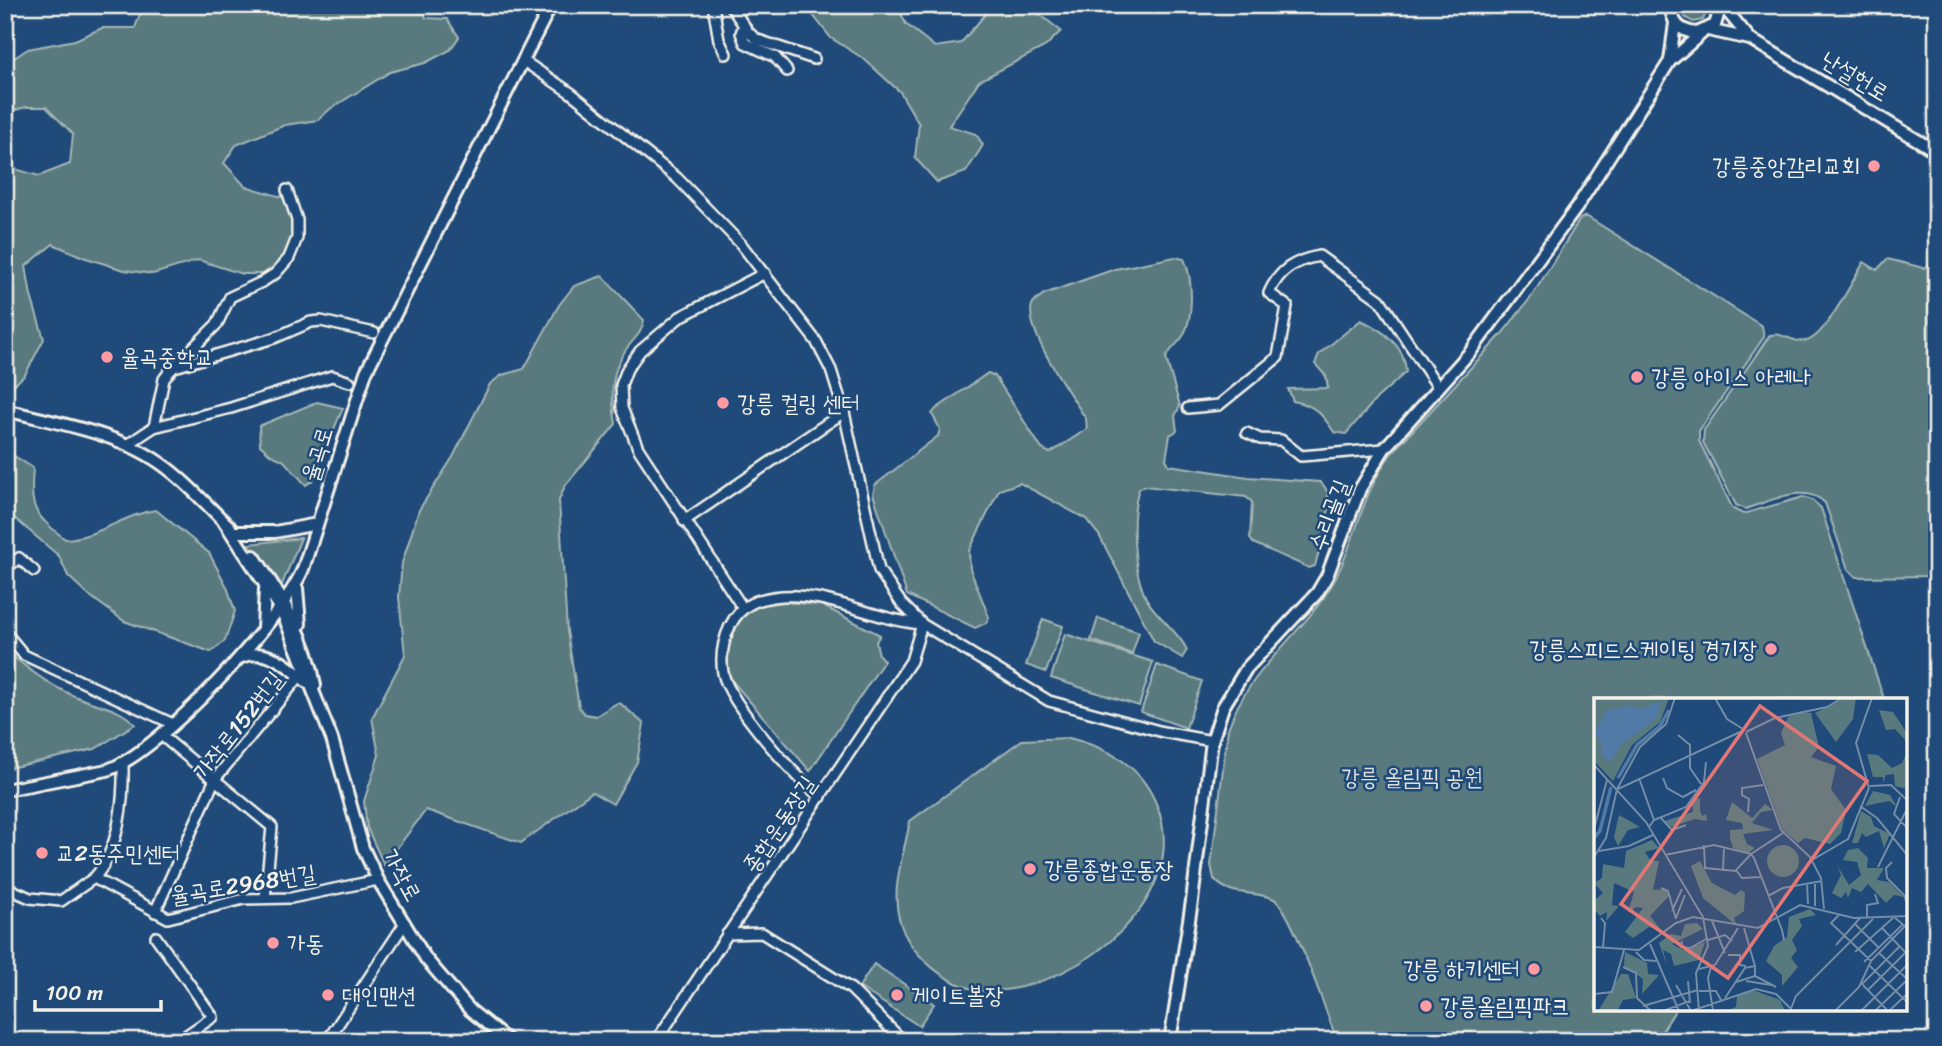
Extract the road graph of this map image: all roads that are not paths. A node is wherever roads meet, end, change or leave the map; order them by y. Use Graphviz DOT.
graph roads {
  1 [pos="551,5"];
  2 [pos="713,5"];
  3 [pos="730,5"];
  4 [pos="1721,5"];
  5 [pos="1670,6"];
  6 [pos="1675,23"];
  7 [pos="744,25"];
  8 [pos="1705,32"];
  9 [pos="1750,38"];
  10 [pos="726,54"];
  11 [pos="814,59"];
  12 [pos="521,60"];
  13 [pos="1670,61"];
  14 [pos="787,71"];
  15 [pos="1937,152"];
  16 [pos="287,190"];
  17 [pos="765,273"];
  18 [pos="374,333"];
  19 [pos="176,367"];
  20 [pos="350,382"];
  21 [pos="1438,387"];
  22 [pos="1188,408"];
  23 [pos="5,410"];
  24 [pos="844,412"];
  25 [pos="154,427"];
  26 [pos="1247,433"];
  27 [pos="127,445"];
  28 [pos="1384,449"];
  29 [pos="684,521"];
  30 [pos="225,523"];
  31 [pos="317,524"];
  32 [pos="235,532"];
  33 [pos="5,569"];
  34 [pos="34,571"];
  35 [pos="298,583"];
  36 [pos="265,587"];
  37 [pos="283,606"];
  38 [pos="742,607"];
  39 [pos="922,624"];
  40 [pos="263,629"];
  41 [pos="5,632"];
  42 [pos="239,658"];
  43 [pos="311,660"];
  44 [pos="300,676"];
  45 [pos="314,690"];
  46 [pos="173,724"];
  47 [pos="161,735"];
  48 [pos="1212,741"];
  49 [pos="123,765"];
  50 [pos="215,779"];
  51 [pos="5,790"];
  52 [pos="821,797"];
  53 [pos="94,878"];
  54 [pos="378,880"];
  55 [pos="5,887"];
  56 [pos="265,898"];
  57 [pos="155,912"];
  58 [pos="405,923"];
  59 [pos="727,934"];
  60 [pos="156,937"];
  61 [pos="178,1041"];
  62 [pos="327,1041"];
  63 [pos="508,1041"];
  64 [pos="656,1041"];
  65 [pos="903,1041"];
  66 [pos="1170,1041"];
  1 -- 12 [label="street, 율곡로"];
  2 -- 10 [label="street"];
  3 -- 7 [label="street"];
  4 -- 8 [label="street"];
  4 -- 9 [label="street, 난설헌로"];
  5 -- 6 [label="street"];
  6 -- 8 [label="street, 난설헌로"];
  6 -- 13 [label="street, 수리골길"];
  7 -- 11 [label="street"];
  7 -- 14 [label="street"];
  8 -- 9 [label="street, 난설헌로"];
  8 -- 13 [label="street, 수리골길"];
  9 -- 15 [label="street, 난설헌로"];
  12 -- 17 [label="street"];
  12 -- 31 [label="street, 율곡로"];
  13 -- 21 [label="street, 수리골길"];
  16 -- 19 [label="street"];
  17 -- 24 [label="street"];
  17 -- 29 [label="street"];
  18 -- 19 [label="street"];
  19 -- 25 [label="street"];
  20 -- 25 [label="street"];
  21 -- 22 [label="street"];
  21 -- 28 [label="street, 수리골길"];
  23 -- 27 [label="street, 가작로"];
  24 -- 29 [label="street"];
  24 -- 39 [label="street"];
  25 -- 27 [label="street"];
  26 -- 28 [label="street"];
  27 -- 30 [label="street, 가작로"];
  28 -- 48 [label="street, 수리골길"];
  29 -- 38 [label="street"];
  30 -- 32 [label="street, 가작로"];
  30 -- 36 [label="street, 가작로"];
  31 -- 32 [label="street"];
  31 -- 35 [label="street, 율곡로"];
  32 -- 37 [label="street, 가작로"];
  33 -- 34 [label="street"];
  35 -- 37 [label="street, 율곡로"];
  35 -- 43 [label="street"];
  36 -- 37 [label="street, 가작로"];
  36 -- 40 [label="street"];
  37 -- 40 [label="street, 율곡로"];
  37 -- 43 [label="street, 가작로"];
  37 -- 45 [label="street, 가작로"];
  38 -- 39 [label="street"];
  38 -- 52 [label="street"];
  39 -- 48 [label="street"];
  39 -- 52 [label="street, 종합운동장길"];
  40 -- 42 [label="street, 율곡로"];
  41 -- 46 [label="street"];
  42 -- 44 [label="street"];
  42 -- 46 [label="street, 율곡로"];
  43 -- 45 [label="street, 가작로"];
  44 -- 45 [label="street"];
  44 -- 50 [label="street, 가작로152번길"];
  45 -- 54 [label="street, 가작로"];
  46 -- 47 [label="street, 율곡로"];
  47 -- 49 [label="street, 율곡로"];
  47 -- 50 [label="street"];
  48 -- 66 [label="street, 수리골길"];
  49 -- 51 [label="street, 율곡로"];
  49 -- 53 [label="street"];
  50 -- 56 [label="street"];
  50 -- 57 [label="street, 가작로152번길"];
  52 -- 59 [label="street, 종합운동장길"];
  53 -- 55 [label="street"];
  53 -- 57 [label="street, 율곡로2968번길"];
  54 -- 56 [label="street, 율곡로2968번길"];
  54 -- 58 [label="street, 가작로"];
  56 -- 57 [label="street, 율곡로2968번길"];
  58 -- 62 [label="street"];
  58 -- 63 [label="street, 가작로"];
  59 -- 64 [label="street, 종합운동장길"];
  59 -- 65 [label="street"];
  60 -- 61 [label="street"];
}
